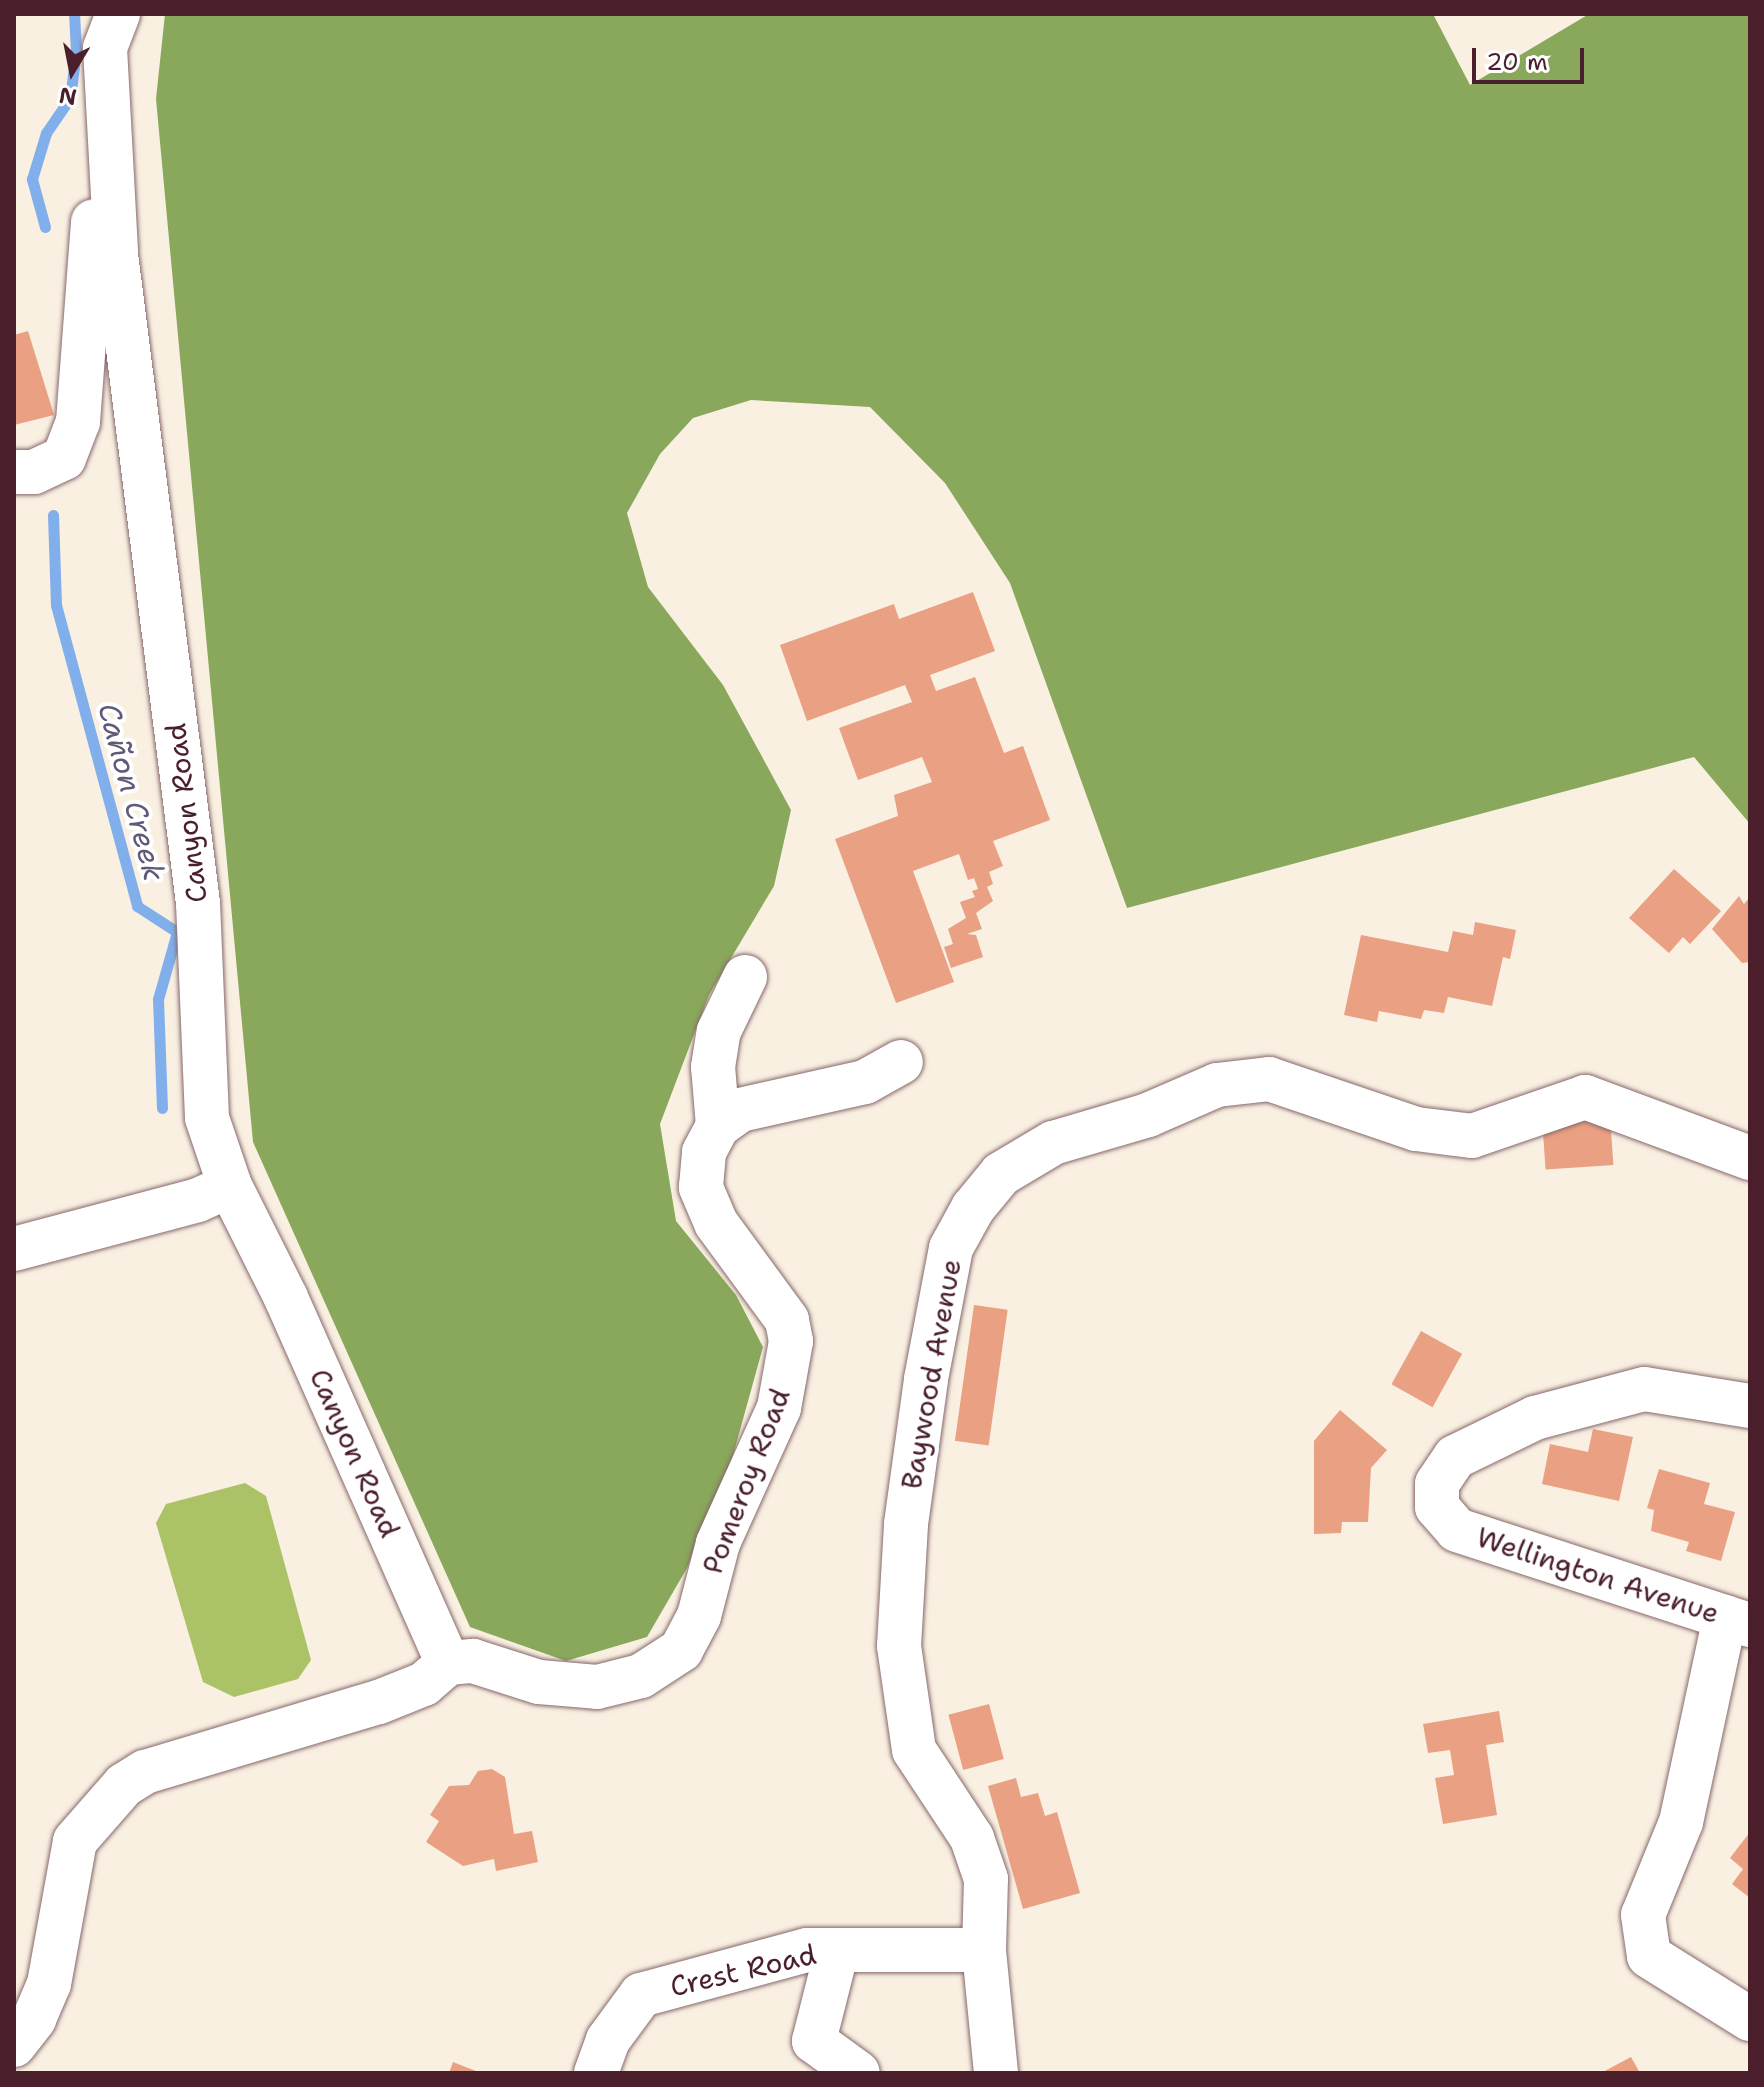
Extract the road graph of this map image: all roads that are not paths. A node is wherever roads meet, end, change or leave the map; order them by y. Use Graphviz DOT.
graph roads {
  1 [pos="112,31"];
  2 [pos="14,472"];
  3 [pos="745,977"];
  4 [pos="901,1062"];
  5 [pos="718,1126"];
  6 [pos="1750,1158"];
  7 [pos="230,1186"];
  8 [pos="14,1249"];
  9 [pos="1750,1406"];
  10 [pos="1737,1621"];
  11 [pos="448,1663"];
  12 [pos="837,1950"];
  13 [pos="984,1950"];
  14 [pos="1750,2019"];
  15 [pos="14,2045"];
  16 [pos="810,2057"];
  17 [pos="596,2073"];
  18 [pos="858,2073"];
  19 [pos="996,2073"];
  1 -- 2 [label="street"];
  1 -- 7 [label="street, Canyon Road"];
  3 -- 5 [label="street"];
  4 -- 5 [label="street"];
  5 -- 11 [label="street, Pomeroy Road"];
  6 -- 13 [label="street, Baywood Avenue"];
  7 -- 8 [label="street"];
  7 -- 11 [label="street, Canyon Road"];
  9 -- 10 [label="street, Wellington Avenue"];
  10 -- 14 [label="street"];
  11 -- 15 [label="street"];
  12 -- 13 [label="street, Crest Road"];
  12 -- 16 [label="street"];
  12 -- 17 [label="street, Crest Road"];
  13 -- 19 [label="street, Baywood Avenue"];
  16 -- 18 [label="street"];
}
